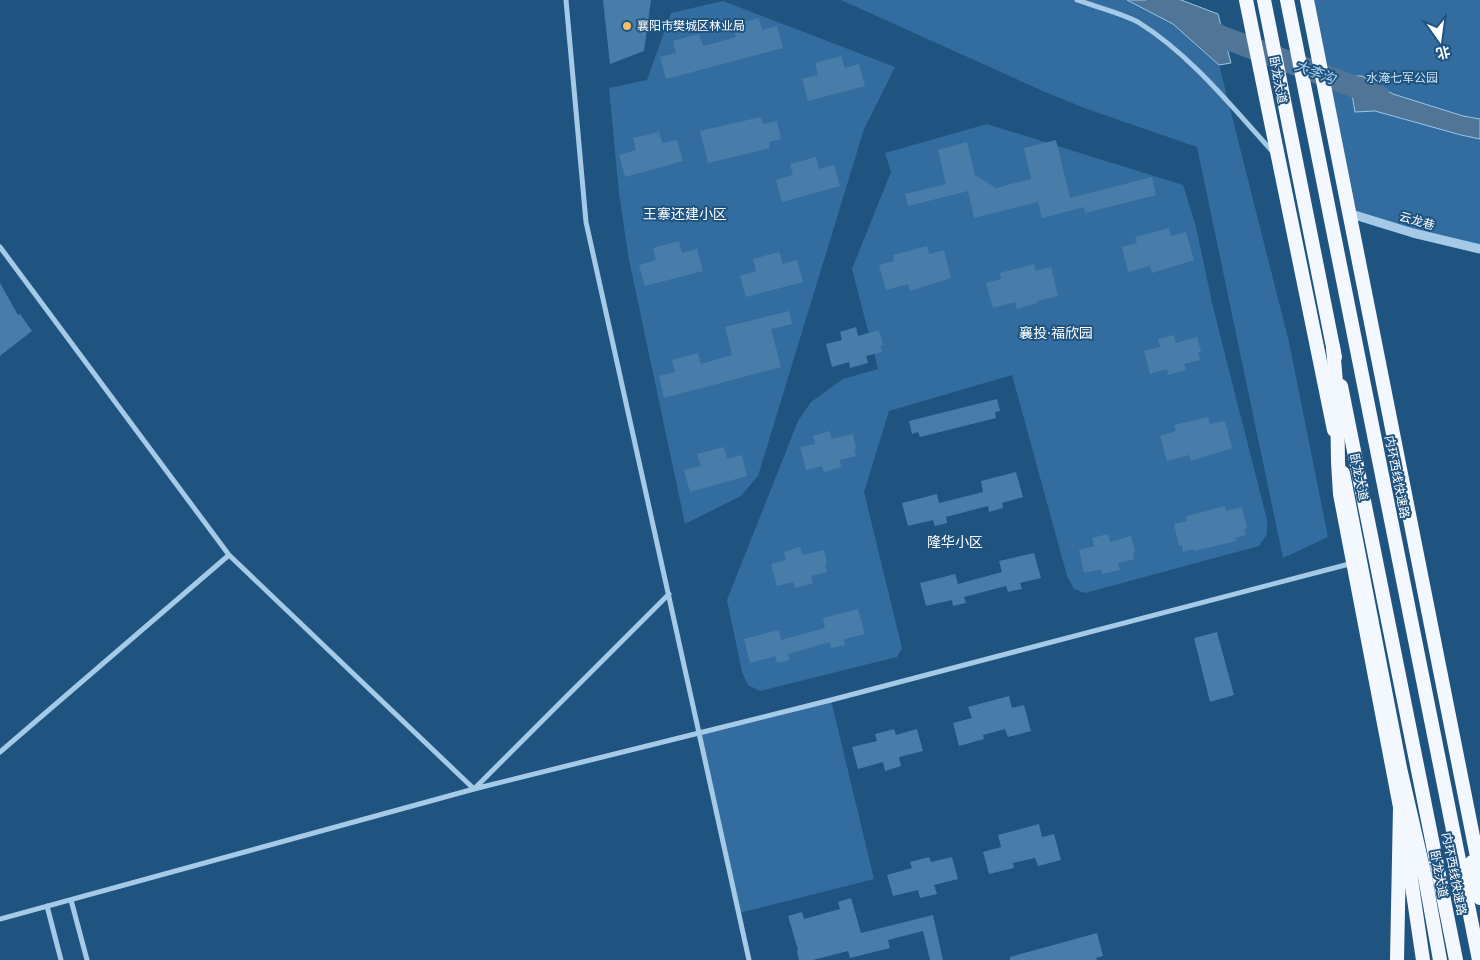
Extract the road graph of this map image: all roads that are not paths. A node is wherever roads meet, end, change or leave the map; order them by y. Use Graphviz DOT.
graph roads {
  1 [pos="566,0"];
  2 [pos="1077,0"];
  3 [pos="1264,0"];
  4 [pos="1287,0"];
  5 [pos="1307,0"];
  6 [pos="1248,6"];
  7 [pos="1278,158"];
  8 [pos="1348,213"];
  9 [pos="0,247"];
  10 [pos="1480,249"];
  11 [pos="1355,344"];
  12 [pos="1333,347"];
  13 [pos="229,555"];
  14 [pos="1361,561"];
  15 [pos="669,594"];
  16 [pos="700,733"];
  17 [pos="0,752"];
  18 [pos="474,789"];
  19 [pos="1400,807"];
  20 [pos="1480,872"];
  21 [pos="1480,898"];
  22 [pos="71,900"];
  23 [pos="47,906"];
  24 [pos="0,919"];
  25 [pos="61,960"];
  26 [pos="86,960"];
  27 [pos="749,960"];
  28 [pos="1397,960"];
  29 [pos="1423,960"];
  30 [pos="1440,960"];
  31 [pos="1456,960"];
  32 [pos="1479,960"];
  1 -- 15 [label="street"];
  2 -- 7 [label="street"];
  3 -- 12 [label="highway, 内环西线快速路"];
  4 -- 11 [label="highway, 内环西线快速路"];
  5 -- 8 [label="highway"];
  6 -- 7 [label="highway, 卧龙大道"];
  7 -- 14 [label="highway, 卧龙大道"];
  8 -- 10 [label="street, 云龙巷"];
  8 -- 20 [label="highway"];
  9 -- 13 [label="street"];
  11 -- 21 [label="highway"];
  11 -- 32 [label="highway, 内环西线快速路"];
  12 -- 19 [label="highway, bridge"];
  12 -- 31 [label="highway, 内环西线快速路, bridge"];
  13 -- 17 [label="street"];
  13 -- 18 [label="street"];
  14 -- 16 [label="street"];
  14 -- 30 [label="highway, 卧龙大道"];
  15 -- 16 [label="street"];
  15 -- 18 [label="street"];
  16 -- 18 [label="street"];
  16 -- 27 [label="street"];
  18 -- 22 [label="street"];
  19 -- 28 [label="highway, bridge"];
  19 -- 29 [label="highway, bridge"];
  22 -- 23 [label="street"];
  22 -- 26 [label="street"];
  23 -- 24 [label="street"];
  23 -- 25 [label="street"];
}
